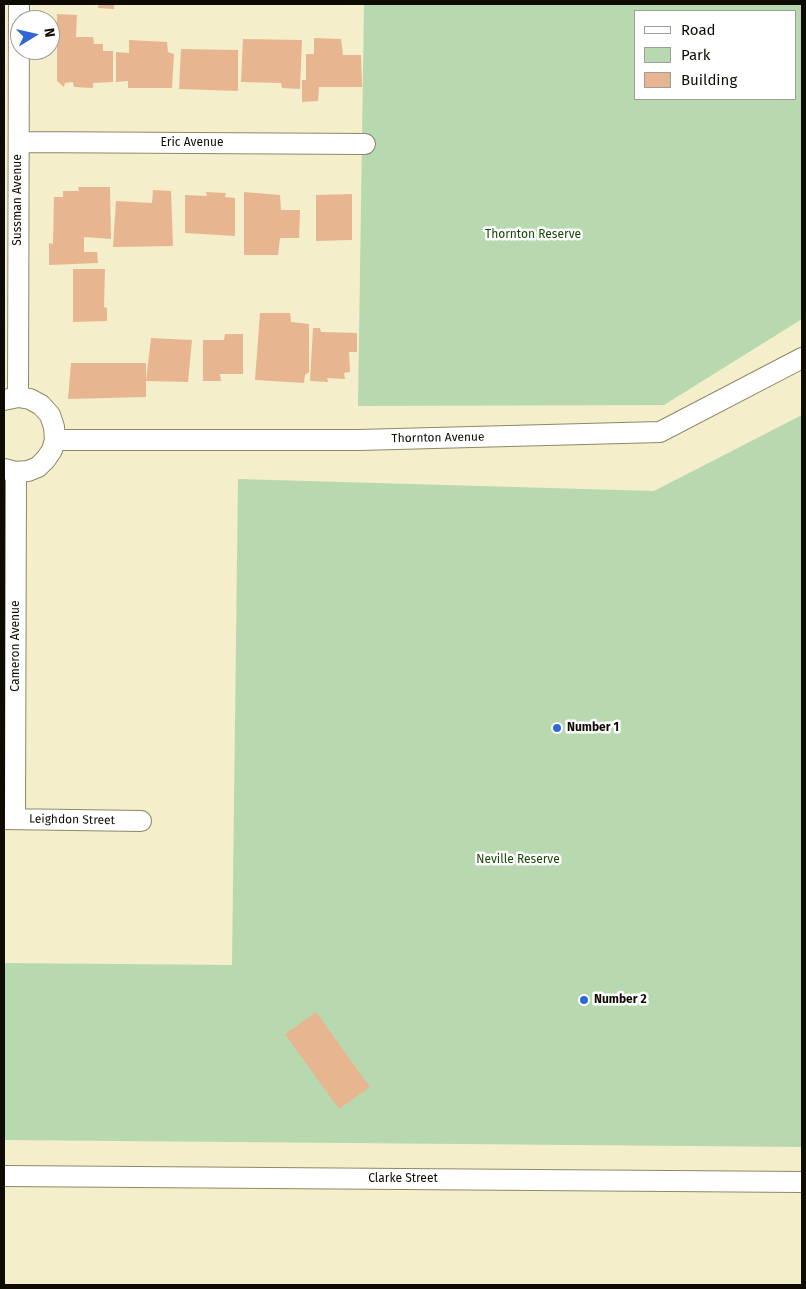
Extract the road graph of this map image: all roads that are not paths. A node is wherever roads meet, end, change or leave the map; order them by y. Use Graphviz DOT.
graph roads {
  1 [pos="18,4"];
  2 [pos="19,142"];
  3 [pos="365,144"];
  4 [pos="802,358"];
  5 [pos="11,399"];
  6 [pos="55,440"];
  7 [pos="10,471"];
  8 [pos="10,819"];
  9 [pos="141,821"];
  10 [pos="4,1176"];
  11 [pos="802,1182"];
  1 -- 2 [label="street, Sussman Avenue"];
  2 -- 3 [label="street, Eric Avenue"];
  2 -- 5 [label="street, Sussman Avenue"];
  4 -- 6 [label="street, Thornton Avenue"];
  5 -- 6 [label="street"];
  6 -- 7 [label="street"];
  7 -- 8 [label="street, Cameron Avenue"];
  8 -- 9 [label="street, Leighdon Street"];
  10 -- 11 [label="street, Clarke Street"];
}
